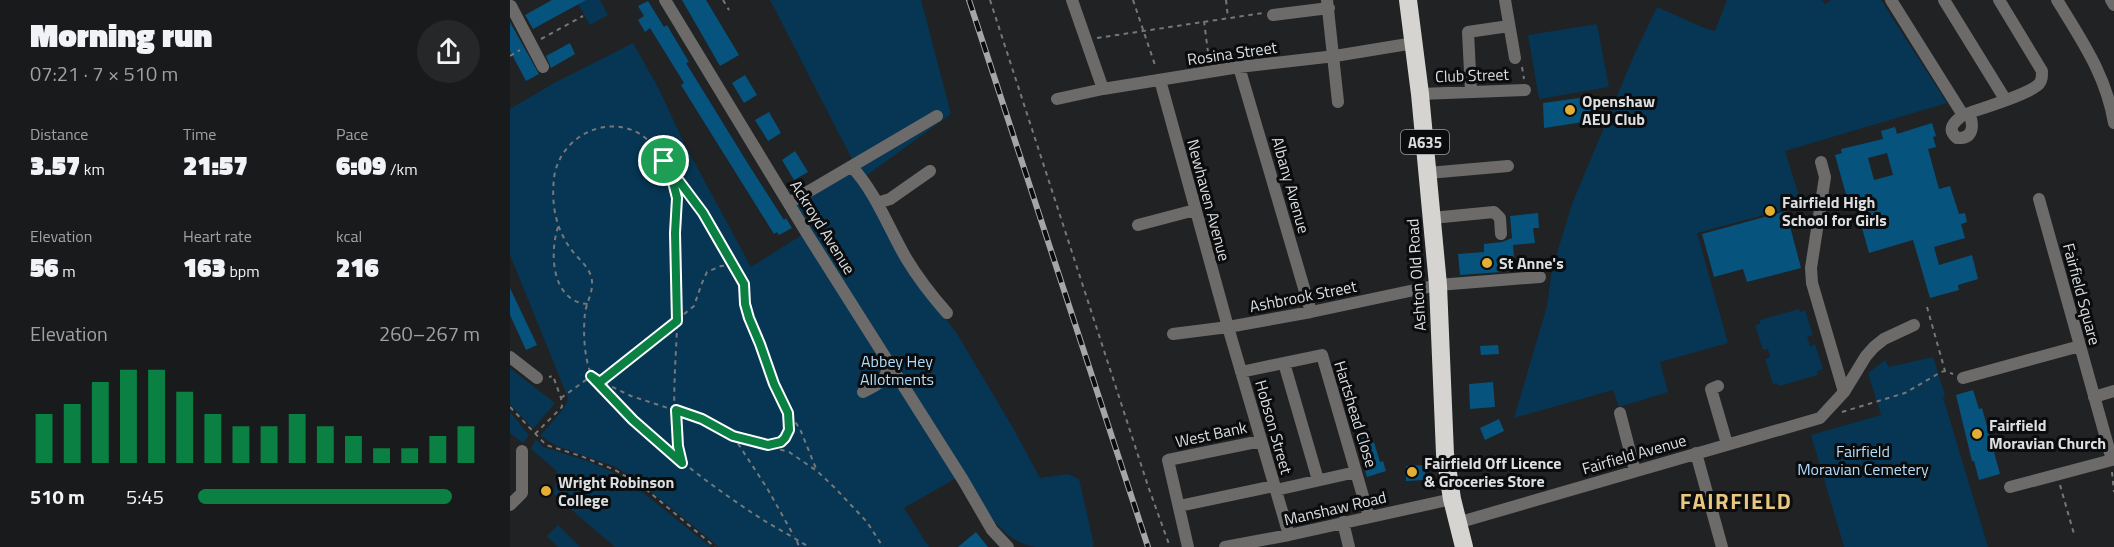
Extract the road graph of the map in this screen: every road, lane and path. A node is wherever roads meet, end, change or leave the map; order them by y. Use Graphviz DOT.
graph roads {
  1 [pos="665,0"];
  2 [pos="723,0"];
  3 [pos="990,0"];
  4 [pos="1072,0"];
  5 [pos="1133,0"];
  6 [pos="1226,0"];
  7 [pos="1408,0"];
  8 [pos="1505,0"];
  9 [pos="1891,0"];
  10 [pos="1944,0"];
  11 [pos="1999,0"];
  12 [pos="2057,0"];
  13 [pos="2111,0"];
  14 [pos="514,4"];
  15 [pos="1328,4"];
  16 [pos="2114,5"];
  17 [pos="729,10"];
  18 [pos="1273,15"];
  19 [pos="583,16"];
  20 [pos="1228,18"];
  21 [pos="1204,21"];
  22 [pos="1509,26"];
  23 [pos="1144,31"];
  24 [pos="539,40"];
  25 [pos="1085,40"];
  26 [pos="1414,43"];
  27 [pos="525,48"];
  28 [pos="510,56"];
  29 [pos="1335,56"];
  30 [pos="1515,58"];
  31 [pos="543,67"];
  32 [pos="1239,67"];
  33 [pos="1211,71"];
  34 [pos="1160,80"];
  35 [pos="1102,89"];
  36 [pos="1525,90"];
  37 [pos="1472,92"];
  38 [pos="1420,94"];
  39 [pos="1057,99"];
  40 [pos="2005,99"];
  41 [pos="1338,102"];
  42 [pos="937,116"];
  43 [pos="2114,123"];
  44 [pos="664,161"];
  45 [pos="1821,162"];
  46 [pos="852,166"];
  47 [pos="1508,166"];
  48 [pos="930,171"];
  49 [pos="1428,172"];
  50 [pos="2039,199"];
  51 [pos="877,202"];
  52 [pos="789,203"];
  53 [pos="1195,210"];
  54 [pos="1432,218"];
  55 [pos="1138,225"];
  56 [pos="558,227"];
  57 [pos="1501,234"];
  58 [pos="733,265"];
  59 [pos="1540,277"];
  60 [pos="1438,285"];
  61 [pos="588,304"];
  62 [pos="1927,307"];
  63 [pos="1311,312"];
  64 [pos="947,313"];
  65 [pos="677,321"];
  66 [pos="1914,325"];
  67 [pos="1228,327"];
  68 [pos="1173,334"];
  69 [pos="2080,346"];
  70 [pos="510,357"];
  71 [pos="887,360"];
  72 [pos="1284,363"];
  73 [pos="1945,371"];
  74 [pos="1241,372"];
  75 [pos="591,376"];
  76 [pos="537,378"];
  77 [pos="1963,378"];
  78 [pos="600,382"];
  79 [pos="1718,387"];
  80 [pos="2114,391"];
  81 [pos="863,392"];
  82 [pos="1844,392"];
  83 [pos="2094,397"];
  84 [pos="561,398"];
  85 [pos="510,407"];
  86 [pos="676,410"];
  87 [pos="788,413"];
  88 [pos="1620,413"];
  89 [pos="1820,418"];
  90 [pos="535,434"];
  91 [pos="733,436"];
  92 [pos="1261,441"];
  93 [pos="1727,444"];
  94 [pos="768,445"];
  95 [pos="522,451"];
  96 [pos="1696,453"];
  97 [pos="2112,460"];
  98 [pos="682,463"];
  99 [pos="817,471"];
  100 [pos="1635,471"];
  101 [pos="1356,472"];
  102 [pos="2057,475"];
  103 [pos="1318,480"];
  104 [pos="2010,488"];
  105 [pos="2114,492"];
  106 [pos="1277,495"];
  107 [pos="1452,499"];
  108 [pos="510,505"];
  109 [pos="1179,506"];
  110 [pos="1369,517"];
  111 [pos="1343,522"];
  112 [pos="1457,523"];
  113 [pos="2074,534"];
  114 [pos="1289,535"];
  115 [pos="796,539"];
  116 [pos="715,547"];
  117 [pos="799,547"];
  118 [pos="809,547"];
  119 [pos="883,547"];
  120 [pos="1008,547"];
  121 [pos="1170,547"];
  122 [pos="1188,547"];
  123 [pos="1225,547"];
  124 [pos="1349,547"];
  125 [pos="1464,547"];
  126 [pos="1722,547"];
  1 -- 52 [label="street, Ackroyd Avenue"];
  2 -- 17 [label="path"];
  3 -- 121 [label="path"];
  4 -- 25 [label="street"];
  5 -- 23 [label="path"];
  6 -- 20 [label="path"];
  7 -- 26 [label="highway, Ashton Old Road / A635"];
  8 -- 22 [label="street"];
  9 -- 40 [label="street"];
  10 -- 40 [label="street"];
  11 -- 40 [label="street"];
  12 -- 43 [label="street"];
  13 -- 16 [label="street"];
  14 -- 31 [label="street"];
  15 -- 18 [label="street"];
  15 -- 29 [label="street"];
  18 -- 20 [label="path"];
  19 -- 24 [label="path"];
  20 -- 21 [label="path"];
  21 -- 23 [label="path"];
  21 -- 33 [label="path"];
  22 -- 30 [label="street"];
  22 -- 37 [label="street"];
  23 -- 25 [label="path"];
  23 -- 34 [label="path"];
  25 -- 35 [label="street"];
  26 -- 29 [label="street, Rosina Street"];
  26 -- 38 [label="highway, Ashton Old Road / A635"];
  27 -- 28 [label="path"];
  29 -- 32 [label="street, Rosina Street"];
  29 -- 41 [label="street"];
  30 -- 36 [label="path"];
  32 -- 33 [label="street, Rosina Street"];
  32 -- 63 [label="street, Albany Avenue"];
  33 -- 34 [label="street, Rosina Street"];
  34 -- 35 [label="street, Rosina Street"];
  34 -- 53 [label="street, Newhaven Avenue"];
  35 -- 39 [label="street, Rosina Street"];
  36 -- 37 [label="street, Club Street"];
  37 -- 38 [label="street, Club Street"];
  38 -- 49 [label="highway, Ashton Old Road / A635"];
  42 -- 46 [label="street"];
  44 -- 56 [label="path"];
  44 -- 58 [label="path"];
  44 -- 65 [label="path"];
  45 -- 82 [label="street"];
  46 -- 51 [label="street"];
  46 -- 52 [label="street"];
  47 -- 49 [label="street"];
  48 -- 51 [label="street"];
  49 -- 54 [label="highway, Ashton Old Road / A635"];
  50 -- 69 [label="street, Fairfield Square"];
  51 -- 64 [label="street"];
  52 -- 71 [label="street, Ackroyd Avenue"];
  53 -- 55 [label="street"];
  53 -- 67 [label="street, Newhaven Avenue"];
  54 -- 57 [label="street"];
  54 -- 60 [label="highway, Ashton Old Road / A635"];
  56 -- 61 [label="path"];
  56 -- 61 [label="path"];
  58 -- 65 [label="path"];
  58 -- 87 [label="path"];
  59 -- 60 [label="street, Ashbrook Street"];
  60 -- 63 [label="street, Ashbrook Street"];
  60 -- 107 [label="highway, Ashton Old Road / A635"];
  61 -- 75 [label="path"];
  62 -- 73 [label="path"];
  63 -- 67 [label="street, Ashbrook Street"];
  65 -- 78 [label="path"];
  65 -- 86 [label="path"];
  66 -- 82 [label="street"];
  67 -- 68 [label="street, Ashbrook Street"];
  67 -- 74 [label="street, Hobson Street"];
  69 -- 77 [label="street"];
  69 -- 83 [label="street, Fairfield Square"];
  70 -- 76 [label="street"];
  71 -- 81 [label="street"];
  71 -- 120 [label="street, Ackroyd Avenue"];
  72 -- 74 [label="street"];
  72 -- 101 [label="street, Hartshead Close"];
  72 -- 103 [label="street"];
  73 -- 77 [label="path"];
  73 -- 89 [label="path"];
  74 -- 92 [label="street, Hobson Street"];
  75 -- 78 [label="path"];
  75 -- 84 [label="path"];
  75 -- 98 [label="path"];
  76 -- 84 [label="path"];
  78 -- 86 [label="path"];
  79 -- 93 [label="street"];
  80 -- 83 [label="street"];
  82 -- 89 [label="street"];
  83 -- 97 [label="street, Fairfield Square"];
  84 -- 90 [label="path"];
  85 -- 90 [label="path"];
  86 -- 91 [label="path"];
  86 -- 98 [label="path"];
  87 -- 94 [label="path"];
  87 -- 99 [label="path"];
  88 -- 100 [label="street"];
  89 -- 93 [label="street, Fairfield Avenue"];
  90 -- 116 [label="path"];
  91 -- 94 [label="path"];
  91 -- 115 [label="path"];
  92 -- 106 [label="street, Hobson Street"];
  92 -- 109 [label="street, West Bank"];
  93 -- 96 [label="street, Fairfield Avenue"];
  94 -- 99 [label="path"];
  95 -- 108 [label="street"];
  96 -- 100 [label="street, Fairfield Avenue"];
  96 -- 126 [label="street"];
  97 -- 102 [label="street"];
  97 -- 105 [label="path"];
  98 -- 115 [label="path"];
  99 -- 119 [label="path"];
  100 -- 112 [label="street, Fairfield Avenue"];
  101 -- 103 [label="street"];
  101 -- 110 [label="street, Hartshead Close"];
  102 -- 104 [label="street"];
  102 -- 113 [label="path"];
  103 -- 106 [label="street"];
  106 -- 109 [label="street"];
  106 -- 114 [label="street, Hobson Street"];
  107 -- 110 [label="street, Manshaw Road"];
  107 -- 112 [label="highway, Ashton Old Road / A635"];
  109 -- 122 [label="street"];
  110 -- 111 [label="street, Manshaw Road"];
  111 -- 114 [label="street, Manshaw Road"];
  111 -- 124 [label="street"];
  112 -- 125 [label="highway, Ashton Old Road / A635"];
  114 -- 123 [label="street, Manshaw Road"];
  115 -- 117 [label="path"];
  115 -- 118 [label="path"];
}
